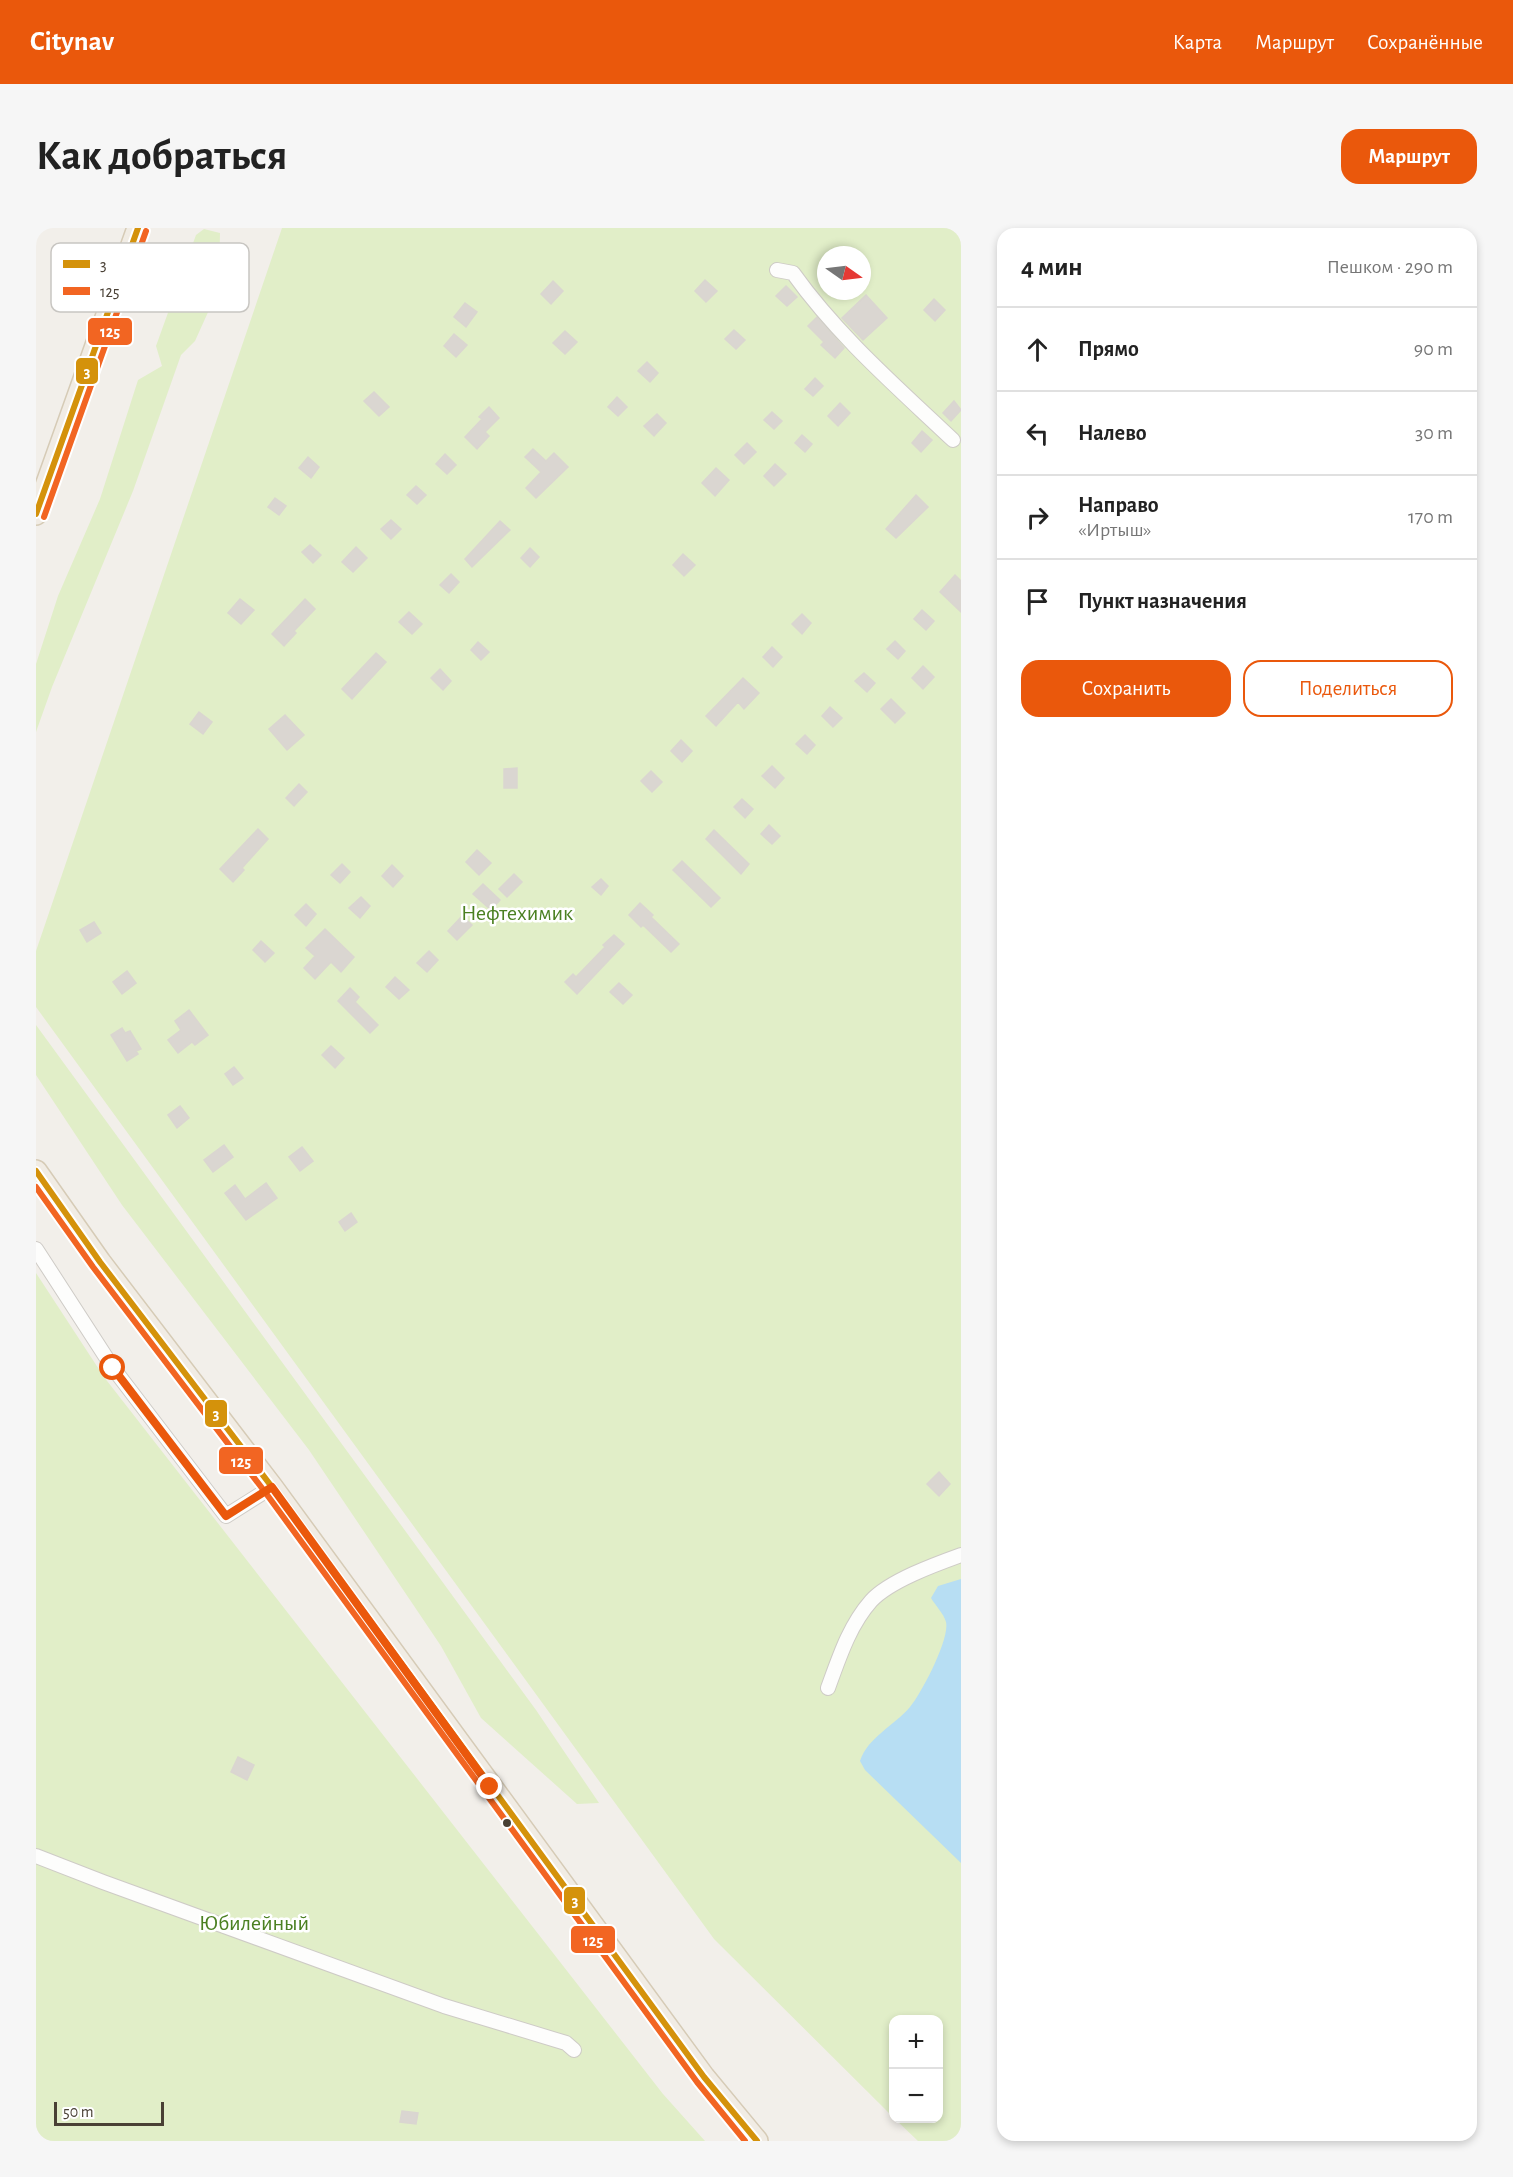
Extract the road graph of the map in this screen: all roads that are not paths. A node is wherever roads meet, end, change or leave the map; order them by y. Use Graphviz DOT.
graph roads {
  1 [pos="138,228"];
  2 [pos="133,243"];
  3 [pos="777,270"];
  4 [pos="108,312"];
  5 [pos="953,440"];
  6 [pos="36,514"];
  7 [pos="36,1171"];
  8 [pos="36,1249"];
  9 [pos="272,1487"];
  10 [pos="961,1555"];
  11 [pos="828,1688"];
  12 [pos="36,1856"];
  13 [pos="574,2050"];
  14 [pos="757,2141"];
  1 -- 2 [label="main road"];
  3 -- 5 [label="street"];
  4 -- 6 [label="main road"];
  7 -- 9 [label="main road"];
  8 -- 9 [label="street"];
  9 -- 14 [label="main road"];
  10 -- 11 [label="street"];
  12 -- 13 [label="street"];
}
